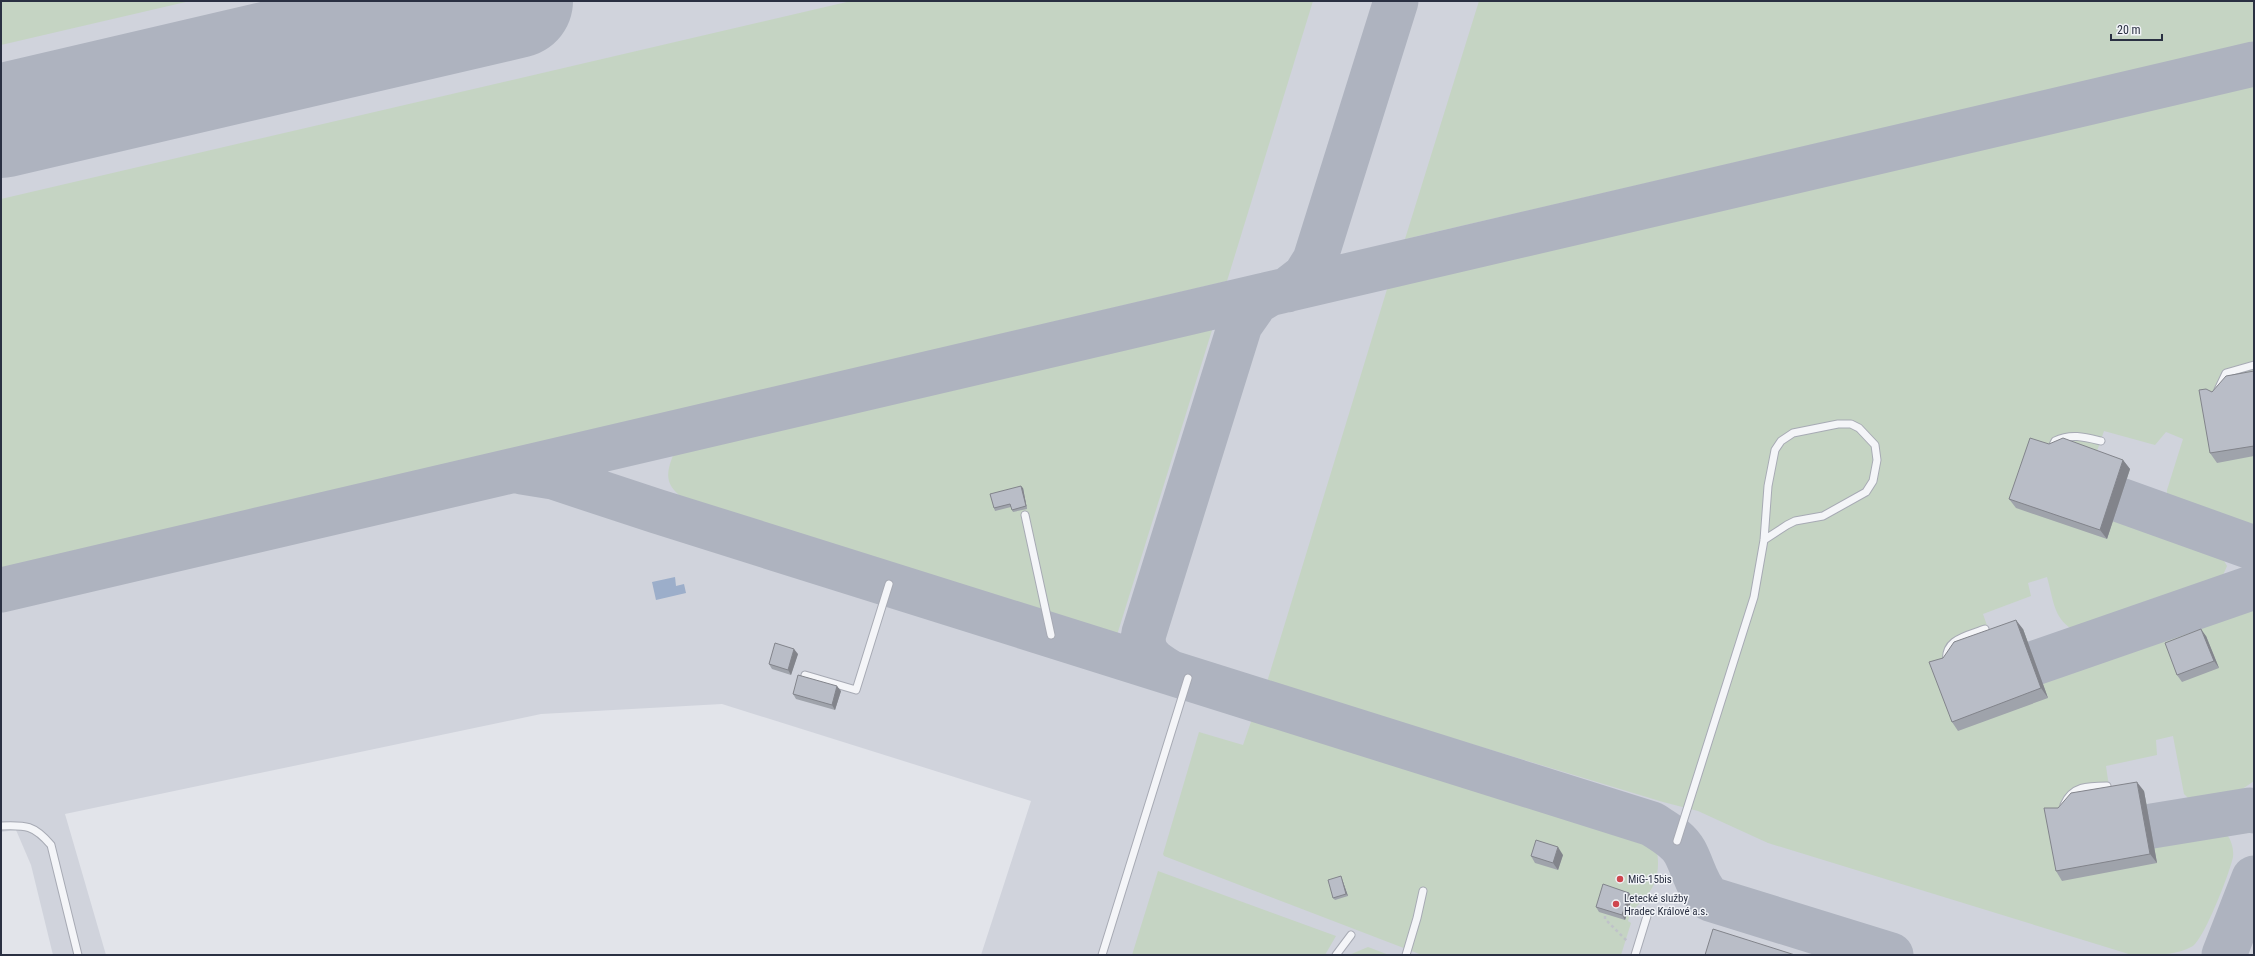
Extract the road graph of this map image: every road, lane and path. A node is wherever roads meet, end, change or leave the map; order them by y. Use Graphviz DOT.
graph roads {
  1 [pos="2254,365"];
  2 [pos="2217,396"];
  3 [pos="2101,441"];
  4 [pos="2052,447"];
  5 [pos="1025,515"];
  6 [pos="1764,540"];
  7 [pos="889,584"];
  8 [pos="1985,630"];
  9 [pos="1051,635"];
  10 [pos="1947,663"];
  11 [pos="805,675"];
  12 [pos="1188,678"];
  13 [pos="2107,786"];
  14 [pos="2062,813"];
  15 [pos="1,826"];
  16 [pos="1677,841"];
  17 [pos="1423,891"];
  18 [pos="1605,916"];
  19 [pos="1647,916"];
  20 [pos="1351,935"];
  21 [pos="1636,953"];
  22 [pos="78,955"];
  23 [pos="1102,955"];
  24 [pos="1336,955"];
  25 [pos="1406,955"];
  1 -- 2 [label="lane"];
  3 -- 4 [label="lane"];
  5 -- 9 [label="lane"];
  6 -- 6 [label="lane"];
  6 -- 16 [label="lane"];
  7 -- 11 [label="lane"];
  8 -- 10 [label="lane"];
  12 -- 23 [label="lane"];
  13 -- 14 [label="lane"];
  15 -- 22 [label="lane"];
  17 -- 25 [label="lane"];
  18 -- 21 [label="path"];
  19 -- 21 [label="lane"];
  20 -- 24 [label="lane"];
}
